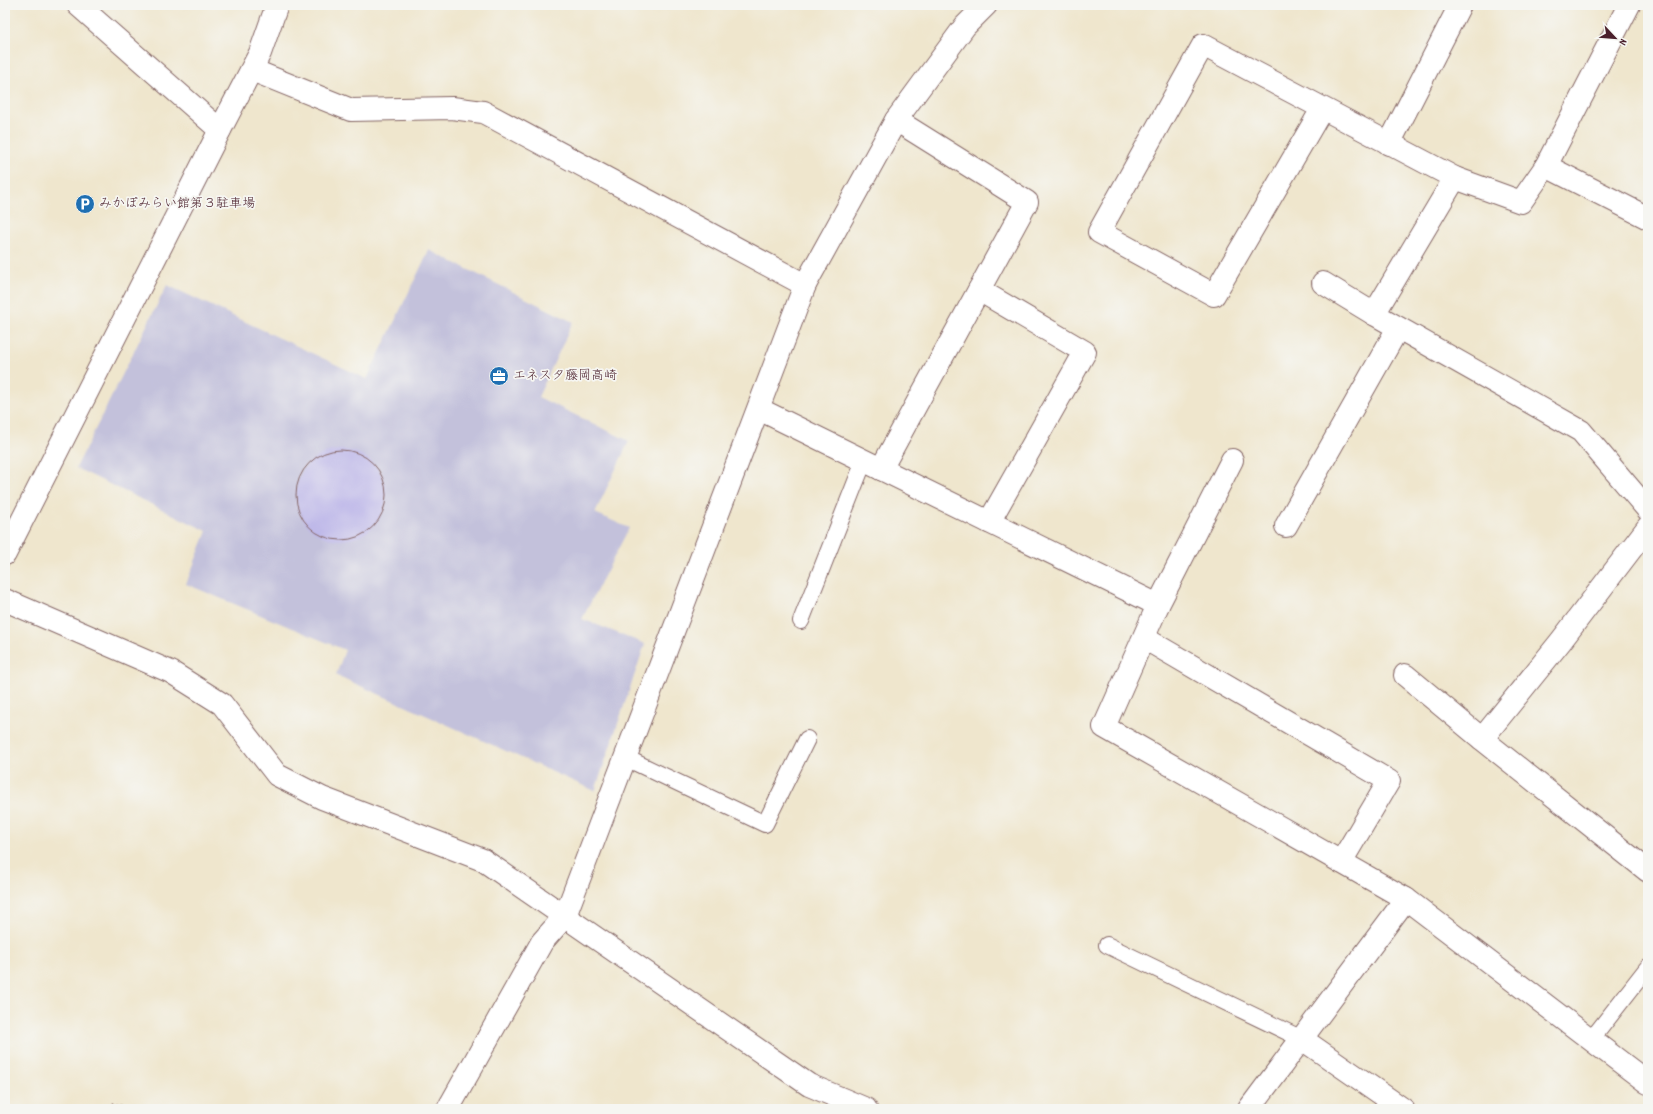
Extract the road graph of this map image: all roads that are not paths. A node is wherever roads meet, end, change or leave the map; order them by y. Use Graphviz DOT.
graph roads {
  1 [pos="78,5"];
  2 [pos="277,5"];
  3 [pos="986,5"];
  4 [pos="1460,5"];
  5 [pos="1628,5"];
  6 [pos="252,70"];
  7 [pos="1322,109"];
  8 [pos="896,120"];
  9 [pos="220,130"];
  10 [pos="1389,144"];
  11 [pos="1546,166"];
  12 [pos="1455,178"];
  13 [pos="1648,218"];
  14 [pos="1323,283"];
  15 [pos="805,285"];
  16 [pos="979,290"];
  17 [pos="1374,314"];
  18 [pos="1398,328"];
  19 [pos="759,409"];
  20 [pos="1232,460"];
  21 [pos="873,465"];
  22 [pos="1648,510"];
  23 [pos="989,522"];
  24 [pos="1286,526"];
  25 [pos="1648,527"];
  26 [pos="5,554"];
  27 [pos="5,600"];
  28 [pos="1158,605"];
  29 [pos="801,621"];
  30 [pos="1144,638"];
  31 [pos="1404,675"];
  32 [pos="807,739"];
  33 [pos="1482,739"];
  34 [pos="626,758"];
  35 [pos="1341,862"];
  36 [pos="1648,871"];
  37 [pos="1406,899"];
  38 [pos="565,916"];
  39 [pos="1107,945"];
  40 [pos="1648,967"];
  41 [pos="1302,1039"];
  42 [pos="1590,1040"];
  43 [pos="1648,1083"];
  44 [pos="448,1109"];
  45 [pos="866,1109"];
  46 [pos="1249,1109"];
  47 [pos="1403,1109"];
  1 -- 9 [label="street"];
  2 -- 6 [label="street"];
  3 -- 8 [label="street"];
  4 -- 10 [label="street"];
  5 -- 11 [label="street"];
  6 -- 9 [label="street"];
  6 -- 15 [label="street"];
  7 -- 7 [label="street"];
  7 -- 10 [label="street"];
  8 -- 15 [label="street"];
  8 -- 16 [label="street"];
  9 -- 26 [label="street"];
  10 -- 12 [label="street"];
  11 -- 12 [label="street"];
  11 -- 13 [label="street"];
  12 -- 17 [label="street"];
  14 -- 17 [label="street"];
  15 -- 19 [label="street"];
  16 -- 21 [label="street"];
  16 -- 23 [label="street"];
  17 -- 18 [label="street"];
  18 -- 22 [label="street"];
  18 -- 24 [label="street"];
  19 -- 21 [label="street"];
  19 -- 34 [label="street"];
  20 -- 28 [label="street"];
  21 -- 23 [label="street"];
  21 -- 29 [label="lane"];
  23 -- 28 [label="street"];
  25 -- 33 [label="street"];
  27 -- 38 [label="street"];
  28 -- 30 [label="street"];
  30 -- 35 [label="street"];
  30 -- 35 [label="street"];
  31 -- 33 [label="street"];
  32 -- 34 [label="lane"];
  33 -- 36 [label="street"];
  34 -- 38 [label="street"];
  35 -- 37 [label="street"];
  37 -- 41 [label="street"];
  37 -- 42 [label="street"];
  38 -- 44 [label="street"];
  38 -- 45 [label="street"];
  39 -- 41 [label="lane"];
  40 -- 42 [label="lane"];
  41 -- 46 [label="street"];
  41 -- 47 [label="street"];
  42 -- 43 [label="street"];
}
